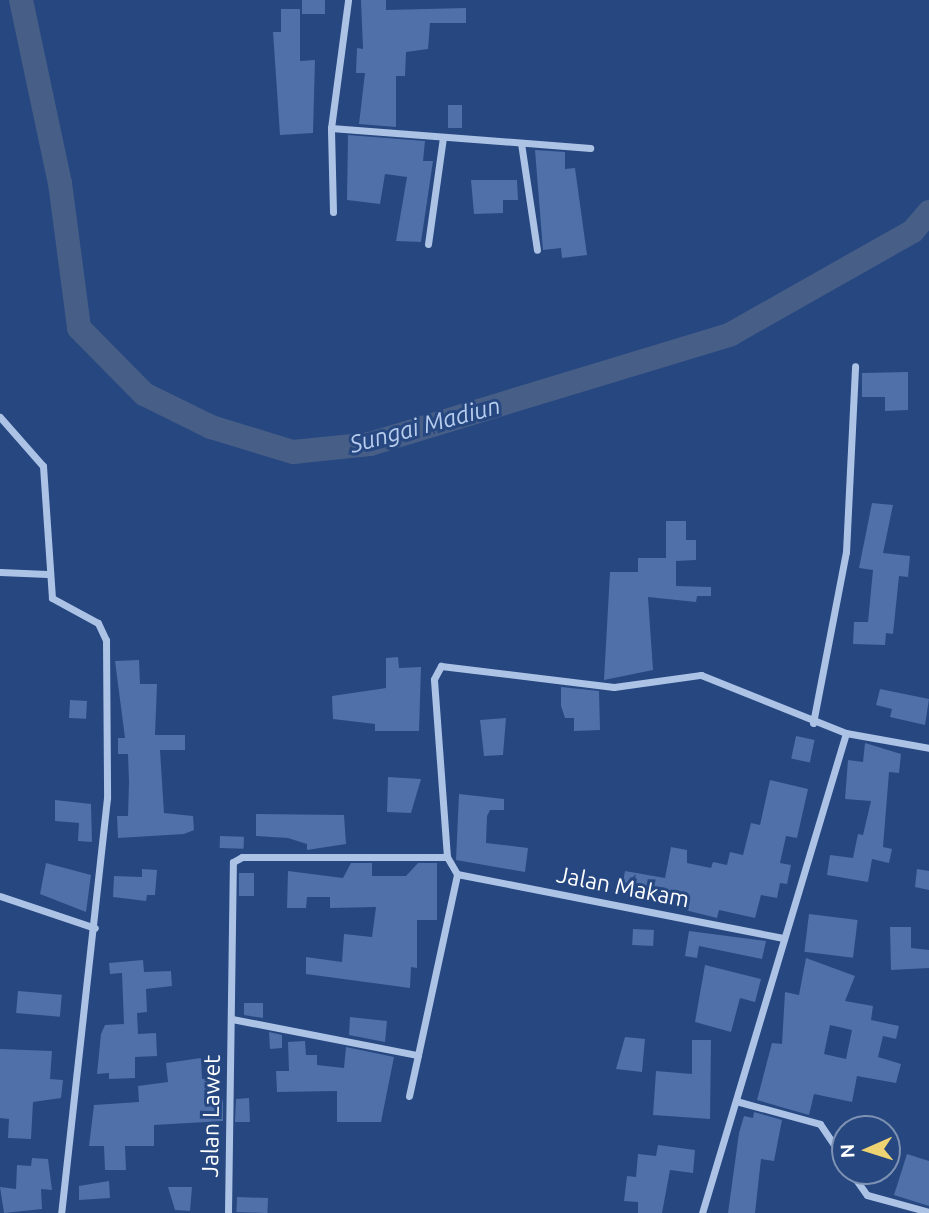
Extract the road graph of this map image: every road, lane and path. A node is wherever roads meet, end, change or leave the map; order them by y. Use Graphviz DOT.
graph roads {
  1 [pos="348,0"];
  2 [pos="331,128"];
  3 [pos="443,137"];
  4 [pos="522,143"];
  5 [pos="590,148"];
  6 [pos="334,212"];
  7 [pos="428,244"];
  8 [pos="537,250"];
  9 [pos="855,366"];
  10 [pos="0,417"];
  11 [pos="0,572"];
  12 [pos="47,574"];
  13 [pos="813,723"];
  14 [pos="846,733"];
  15 [pos="929,748"];
  16 [pos="447,857"];
  17 [pos="457,874"];
  18 [pos="0,896"];
  19 [pos="95,928"];
  20 [pos="782,938"];
  21 [pos="232,1019"];
  22 [pos="418,1055"];
  23 [pos="409,1096"];
  24 [pos="736,1101"];
  25 [pos="831,1140"];
  26 [pos="860,1185"];
  27 [pos="929,1212"];
  28 [pos="61,1213"];
  29 [pos="228,1213"];
  30 [pos="702,1213"];
  1 -- 2 [label="street"];
  2 -- 3 [label="street"];
  2 -- 6 [label="street"];
  3 -- 4 [label="street"];
  3 -- 7 [label="street"];
  4 -- 5 [label="street"];
  4 -- 8 [label="street"];
  9 -- 13 [label="street"];
  10 -- 12 [label="street"];
  11 -- 12 [label="street"];
  12 -- 19 [label="street"];
  13 -- 14 [label="street"];
  13 -- 16 [label="street"];
  14 -- 15 [label="street"];
  14 -- 20 [label="street"];
  16 -- 17 [label="street"];
  16 -- 21 [label="street, Jalan Lawet"];
  17 -- 20 [label="street, Jalan Makam"];
  17 -- 22 [label="street"];
  18 -- 19 [label="street"];
  19 -- 28 [label="street"];
  20 -- 24 [label="street"];
  21 -- 22 [label="street"];
  21 -- 29 [label="street, Jalan Lawet"];
  22 -- 23 [label="street"];
  24 -- 25 [label="street"];
  24 -- 30 [label="street"];
  26 -- 27 [label="street"];
}
